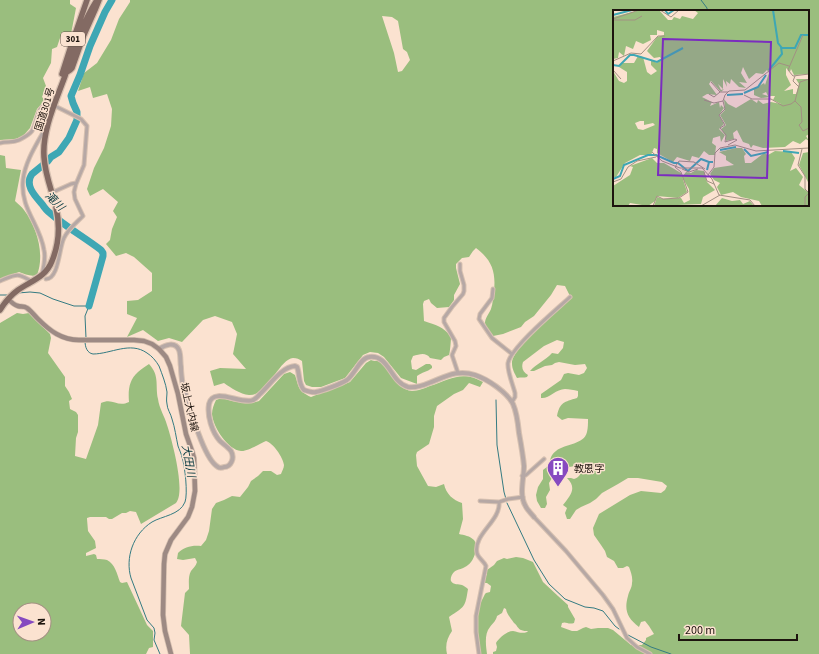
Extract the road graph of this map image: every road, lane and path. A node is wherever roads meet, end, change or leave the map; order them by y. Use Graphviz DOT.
graph roads {
  1 [pos="87,0"];
  2 [pos="98,0"];
  3 [pos="66,72"];
  4 [pos="63,80"];
  5 [pos="54,106"];
  6 [pos="48,126"];
  7 [pos="0,143"];
  8 [pos="76,183"];
  9 [pos="51,193"];
  10 [pos="460,264"];
  11 [pos="44,278"];
  12 [pos="0,282"];
  13 [pos="33,282"];
  14 [pos="493,289"];
  15 [pos="10,297"];
  16 [pos="570,297"];
  17 [pos="0,310"];
  18 [pos="160,349"];
  19 [pos="512,354"];
  20 [pos="458,372"];
  21 [pos="512,402"];
  22 [pos="544,459"];
  23 [pos="522,476"];
  24 [pos="523,496"];
  25 [pos="480,501"];
  26 [pos="499,502"];
  27 [pos="534,517"];
  28 [pos="171,654"];
  29 [pos="479,654"];
  30 [pos="650,654"];
  1 -- 4 [label="highway, 301"];
  2 -- 3 [label="highway, 301"];
  2 -- 3 [label="highway, 301"];
  3 -- 4 [label="highway, 301"];
  4 -- 5 [label="highway, 国道301号 / 301"];
  5 -- 6 [label="highway, 国道301号 / 301"];
  5 -- 7 [label="street"];
  5 -- 8 [label="street"];
  6 -- 9 [label="highway, 国道301号 / 301"];
  6 -- 11 [label="street"];
  8 -- 9 [label="street"];
  8 -- 11 [label="street"];
  9 -- 11 [label="highway, 国道301号 / 301"];
  10 -- 20 [label="street"];
  11 -- 13 [label="highway, 国道301号 / 301"];
  12 -- 13 [label="street"];
  13 -- 15 [label="highway, 国道301号 / 301"];
  14 -- 19 [label="street"];
  15 -- 17 [label="highway, 国道301号 / 301"];
  15 -- 18 [label="main road"];
  16 -- 19 [label="street"];
  18 -- 20 [label="street"];
  18 -- 28 [label="main road, 坂上大内線"];
  19 -- 21 [label="street"];
  20 -- 21 [label="street"];
  21 -- 23 [label="street"];
  22 -- 23 [label="street"];
  23 -- 24 [label="street"];
  24 -- 26 [label="street"];
  24 -- 27 [label="street"];
  25 -- 26 [label="street"];
  26 -- 29 [label="street"];
  27 -- 30 [label="street"];
}
